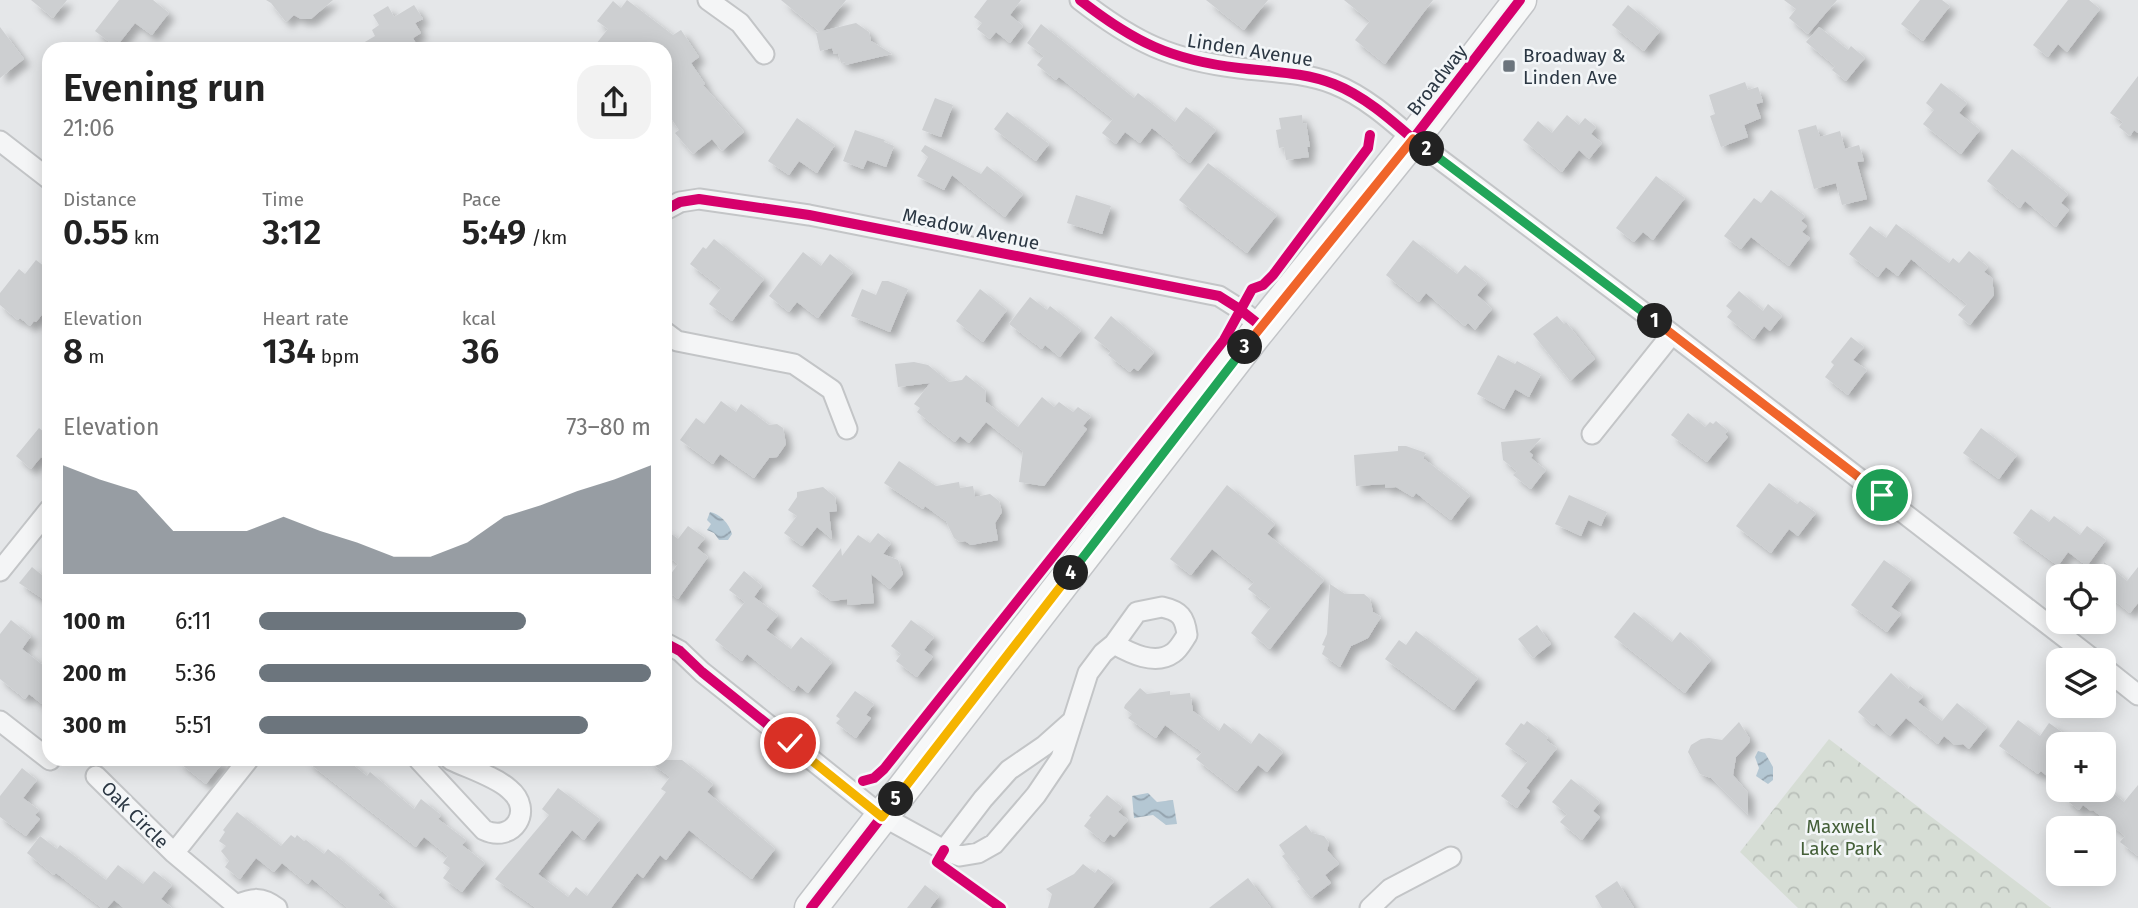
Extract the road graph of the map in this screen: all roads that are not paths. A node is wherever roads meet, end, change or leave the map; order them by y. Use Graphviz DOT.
graph roads {
  1 [pos="708,0"];
  2 [pos="1080,0"];
  3 [pos="1520,0"];
  4 [pos="764,54"];
  5 [pos="1413,139"];
  6 [pos="0,141"];
  7 [pos="42,174"];
  8 [pos="672,206"];
  9 [pos="1262,327"];
  10 [pos="1672,334"];
  11 [pos="672,337"];
  12 [pos="847,429"];
  13 [pos="1592,433"];
  14 [pos="42,519"];
  15 [pos="0,571"];
  16 [pos="1114,644"];
  17 [pos="672,647"];
  18 [pos="2078,648"];
  19 [pos="2116,678"];
  20 [pos="2138,695"];
  21 [pos="0,721"];
  22 [pos="1072,721"];
  23 [pos="42,754"];
  24 [pos="243,766"];
  25 [pos="425,766"];
  26 [pos="463,766"];
  27 [pos="96,776"];
  28 [pos="882,817"];
  29 [pos="944,850"];
  30 [pos="174,853"];
  31 [pos="1451,857"];
  32 [pos="236,906"];
  33 [pos="277,908"];
  34 [pos="811,908"];
  35 [pos="1370,908"];
  1 -- 4 [label="street"];
  2 -- 5 [label="street, Linden Avenue"];
  3 -- 5 [label="main road, Broadway"];
  5 -- 9 [label="main road, Broadway"];
  5 -- 10 [label="street, Linden Avenue"];
  6 -- 7 [label="street"];
  8 -- 9 [label="street, Meadow Avenue"];
  9 -- 28 [label="main road, Broadway"];
  10 -- 13 [label="street"];
  10 -- 18 [label="street, Linden Avenue"];
  11 -- 12 [label="street"];
  14 -- 15 [label="street"];
  16 -- 22 [label="street"];
  17 -- 28 [label="street"];
  19 -- 20 [label="street"];
  21 -- 23 [label="street"];
  22 -- 29 [label="street"];
  22 -- 29 [label="street"];
  24 -- 30 [label="street"];
  25 -- 26 [label="street"];
  27 -- 30 [label="street, Oak Circle"];
  28 -- 29 [label="street"];
  28 -- 34 [label="main road, Broadway"];
  30 -- 32 [label="street, Oak Circle"];
  31 -- 35 [label="street"];
  32 -- 33 [label="street"];
}
